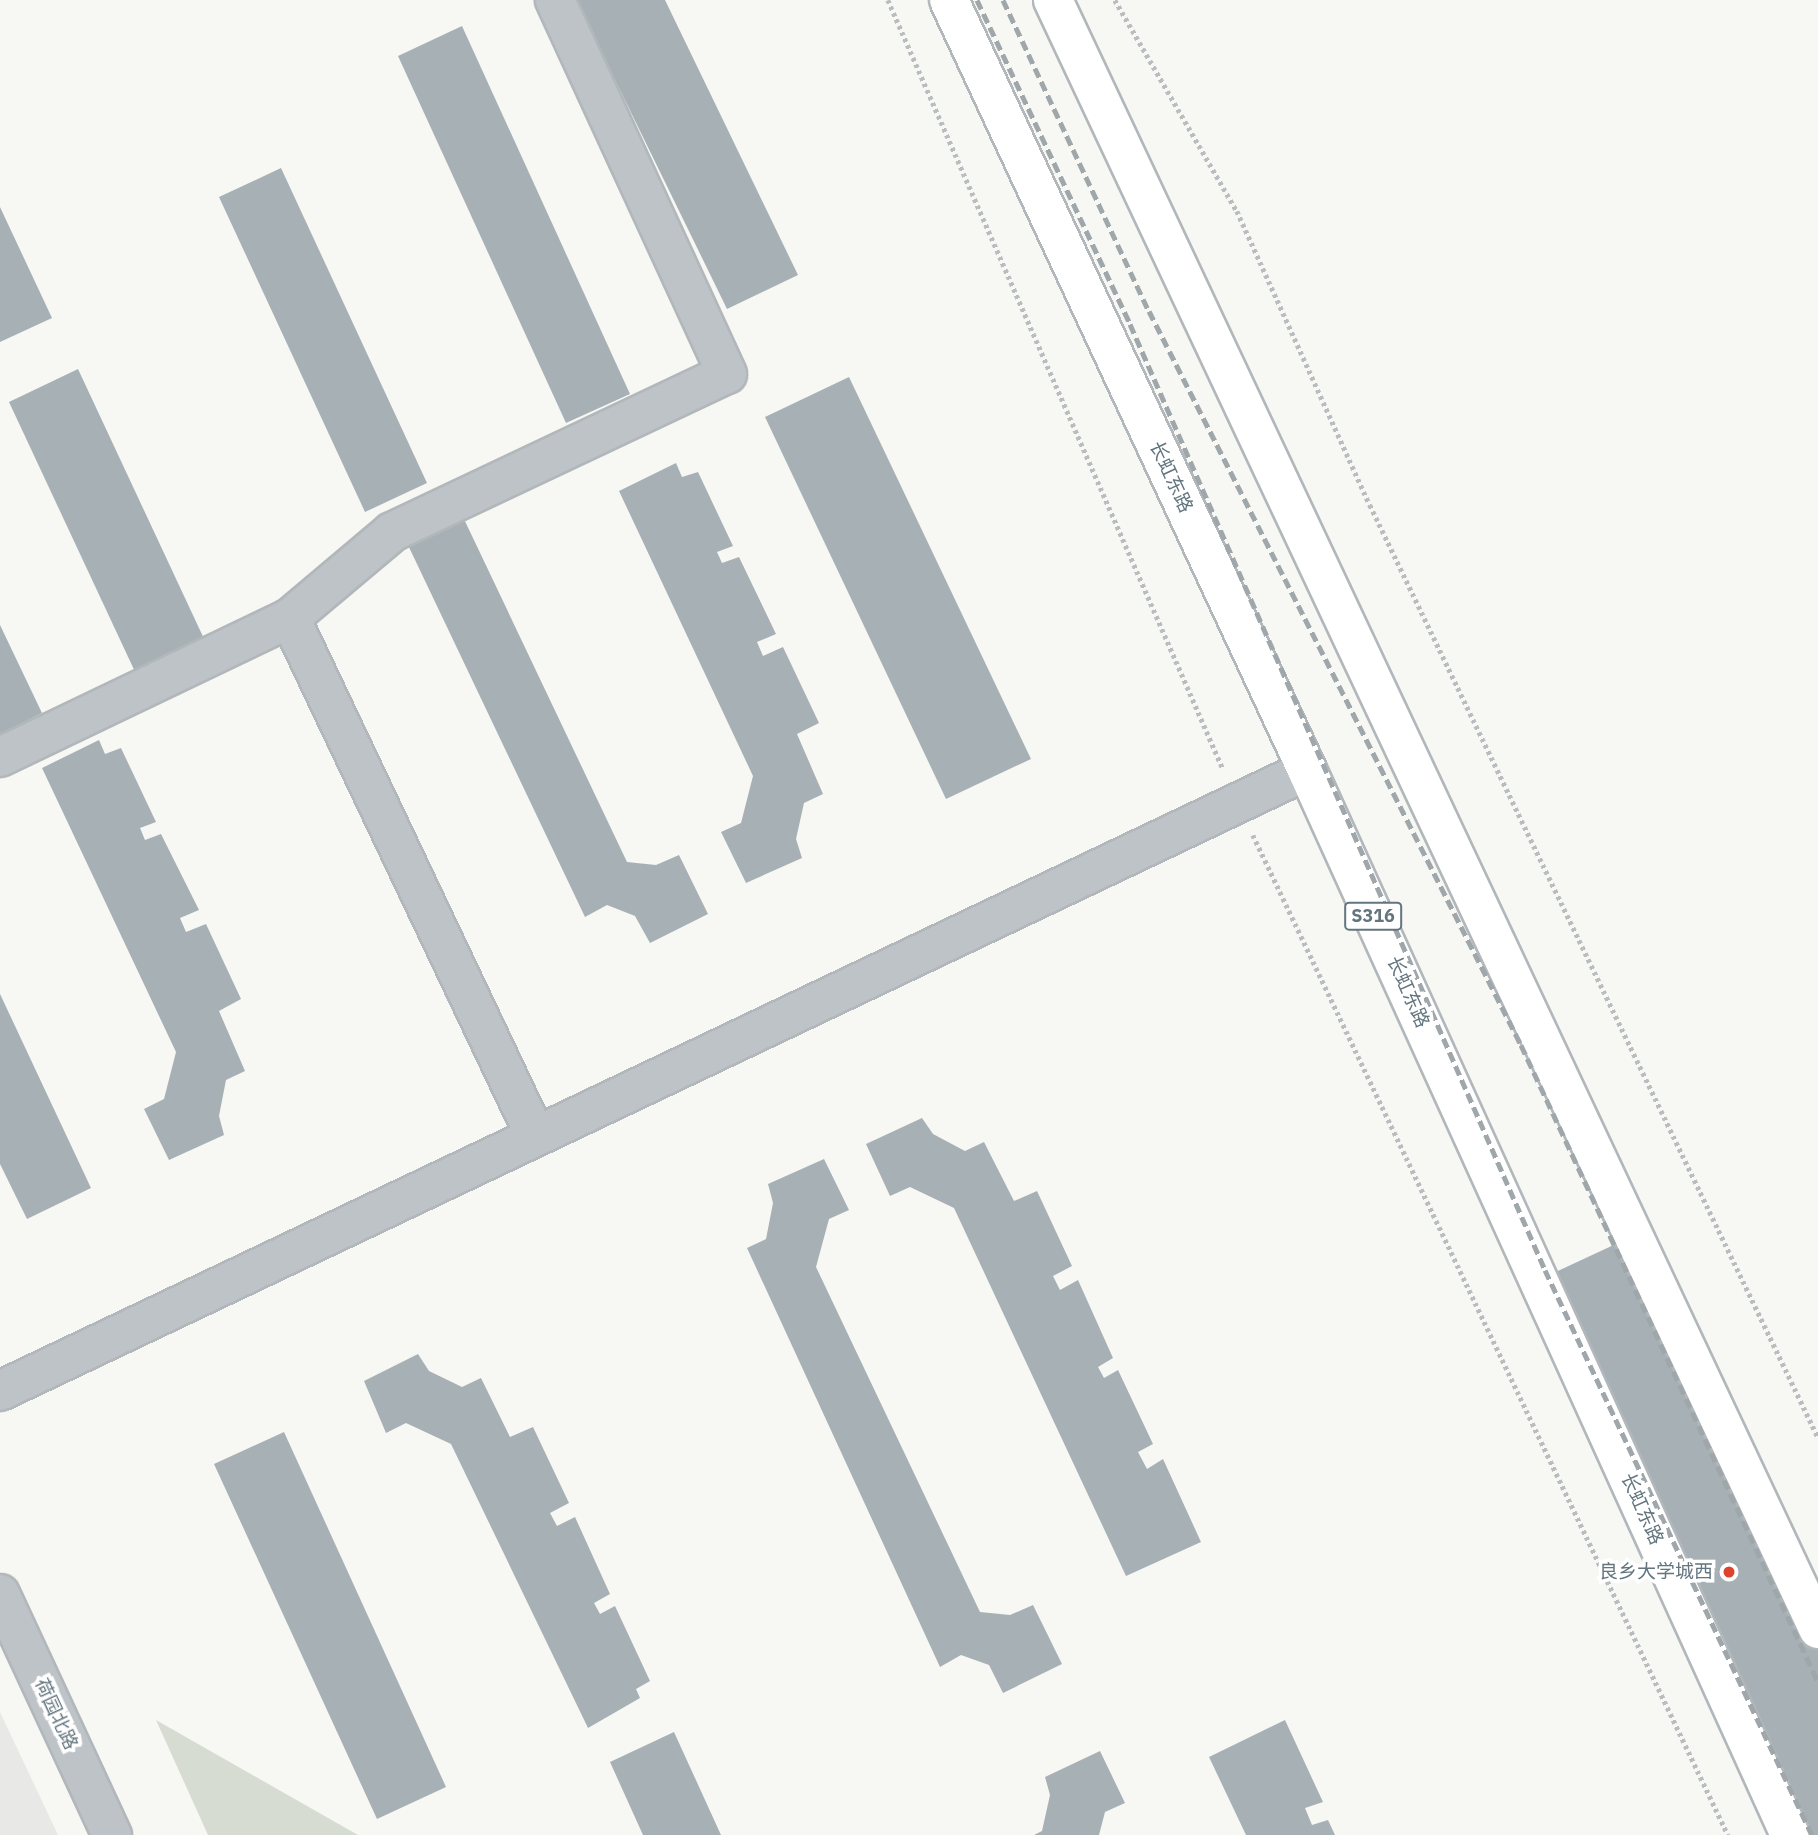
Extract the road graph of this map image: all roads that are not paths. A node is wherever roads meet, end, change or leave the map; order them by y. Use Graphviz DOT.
graph roads {
  1 [pos="555,0"];
  2 [pos="948,0"];
  3 [pos="1053,0"];
  4 [pos="290,618"];
  5 [pos="0,757"];
  6 [pos="1307,770"];
  7 [pos="535,1135"];
  8 [pos="0,1391"];
  9 [pos="0,1594"];
  10 [pos="1818,1629"];
  11 [pos="112,1835"];
  12 [pos="1790,1835"];
  1 -- 4 [label="street"];
  2 -- 6 [label="main road, 长虹东路 / S316"];
  3 -- 10 [label="main road"];
  4 -- 5 [label="street"];
  4 -- 7 [label="street"];
  6 -- 7 [label="street"];
  6 -- 12 [label="main road, 长虹东路 / S316"];
  7 -- 8 [label="street"];
  9 -- 11 [label="street, 荷园北路"];
}
